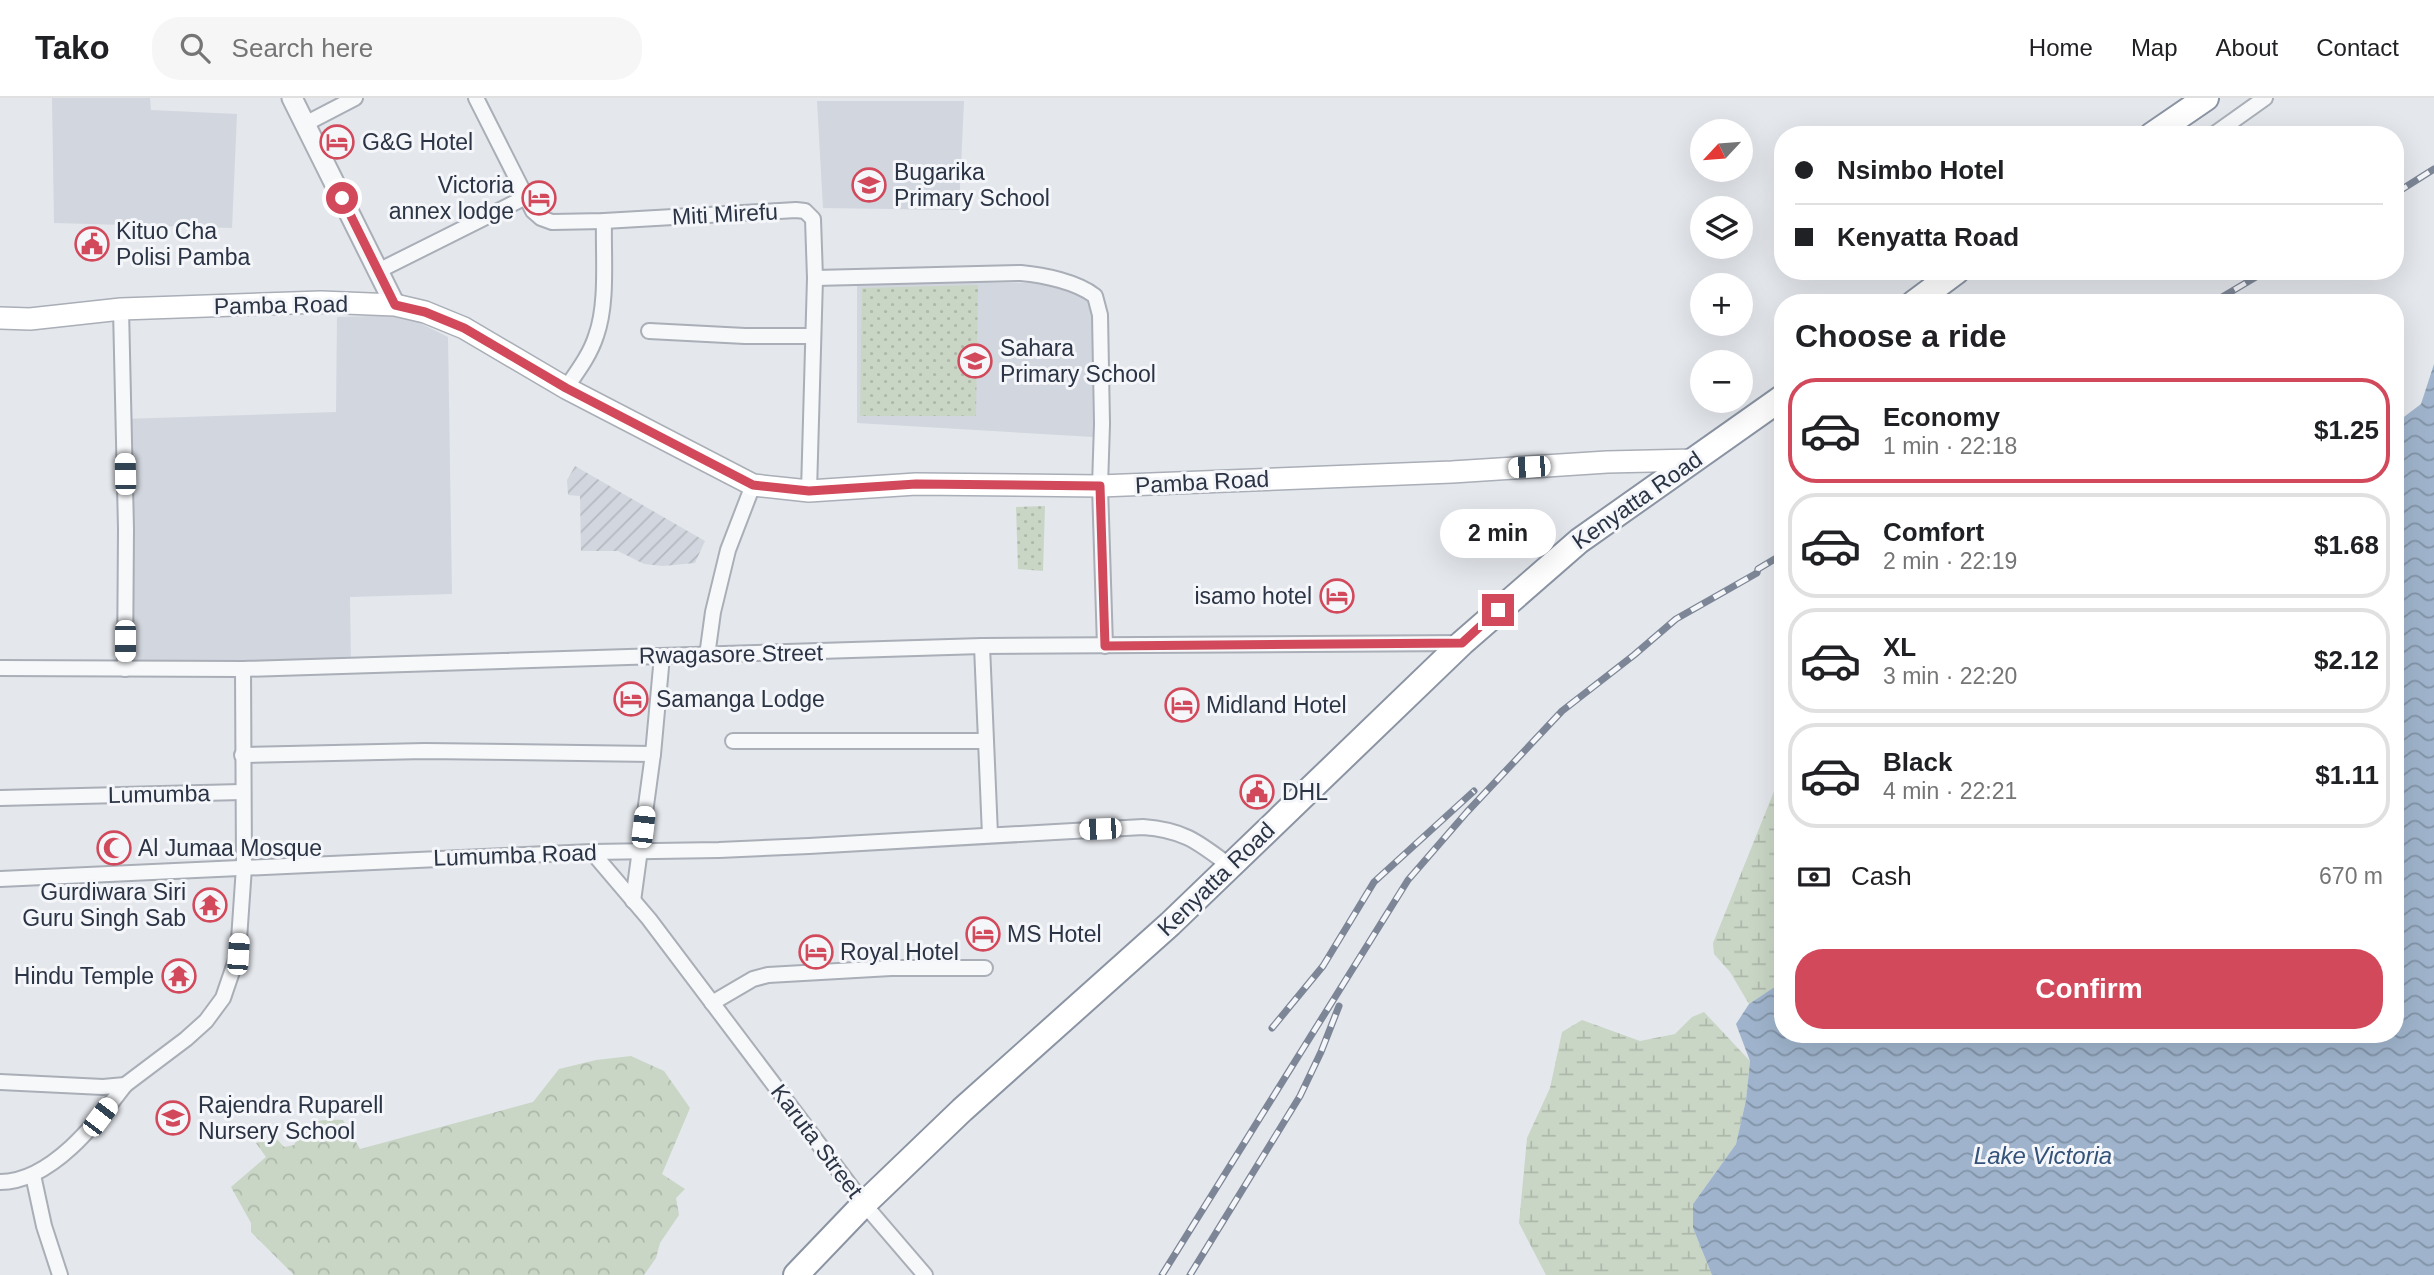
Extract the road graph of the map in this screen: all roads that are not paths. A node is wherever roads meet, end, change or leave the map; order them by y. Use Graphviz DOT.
graph roads {
  1 [pos="292,98"];
  2 [pos="355,98"];
  3 [pos="477,98"];
  4 [pos="2206,98"];
  5 [pos="2265,98"];
  6 [pos="305,124"];
  7 [pos="2165,126"];
  8 [pos="2226,126"];
  9 [pos="526,197"];
  10 [pos="604,221"];
  11 [pos="379,271"];
  12 [pos="815,278"];
  13 [pos="1945,280"];
  14 [pos="1926,294"];
  15 [pos="395,305"];
  16 [pos="121,309"];
  17 [pos="0,318"];
  18 [pos="649,331"];
  19 [pos="813,336"];
  20 [pos="566,388"];
  21 [pos="1774,403"];
  22 [pos="1694,460"];
  23 [pos="753,485"];
  24 [pos="1100,486"];
  25 [pos="809,491"];
  26 [pos="1462,643"];
  27 [pos="982,646"];
  28 [pos="1105,646"];
  29 [pos="662,656"];
  30 [pos="707,656"];
  31 [pos="0,668"];
  32 [pos="125,669"];
  33 [pos="243,669"];
  34 [pos="733,741"];
  35 [pos="985,741"];
  36 [pos="653,754"];
  37 [pos="242,755"];
  38 [pos="242,792"];
  39 [pos="0,798"];
  40 [pos="990,835"];
  41 [pos="640,851"];
  42 [pos="592,852"];
  43 [pos="1230,866"];
  44 [pos="243,867"];
  45 [pos="0,879"];
  46 [pos="633,901"];
  47 [pos="985,968"];
  48 [pos="712,1003"];
  49 [pos="0,1082"];
  50 [pos="125,1084"];
  51 [pos="33,1175"];
  52 [pos="0,1182"];
  53 [pos="864,1204"];
  54 [pos="60,1275"];
  55 [pos="796,1275"];
  56 [pos="925,1275"];
  1 -- 6 [label="street"];
  2 -- 6 [label="street"];
  3 -- 9 [label="street, Miti Mirefu"];
  4 -- 7 [label="highway"];
  5 -- 8 [label="street"];
  6 -- 11 [label="street"];
  9 -- 10 [label="street, Miti Mirefu"];
  9 -- 11 [label="street"];
  10 -- 12 [label="street, Miti Mirefu"];
  10 -- 20 [label="street"];
  11 -- 15 [label="street"];
  12 -- 19 [label="street, Miti Mirefu"];
  12 -- 24 [label="street"];
  13 -- 14 [label="highway"];
  15 -- 16 [label="main road, Pamba Road"];
  15 -- 20 [label="main road, Pamba Road"];
  16 -- 17 [label="main road, Pamba Road"];
  16 -- 32 [label="street"];
  18 -- 19 [label="street"];
  19 -- 25 [label="street, Miti Mirefu"];
  20 -- 23 [label="main road, Pamba Road"];
  21 -- 22 [label="highway, Kenyatta Road"];
  22 -- 24 [label="main road, Pamba Road"];
  22 -- 26 [label="highway, Kenyatta Road"];
  23 -- 25 [label="main road, Pamba Road"];
  23 -- 30 [label="street"];
  24 -- 25 [label="main road, Pamba Road"];
  24 -- 28 [label="street"];
  26 -- 28 [label="street, Rwagasore Street"];
  26 -- 43 [label="highway, Kenyatta Road"];
  27 -- 28 [label="street, Rwagasore Street"];
  27 -- 30 [label="street, Rwagasore Street"];
  27 -- 35 [label="street"];
  29 -- 30 [label="street, Rwagasore Street"];
  29 -- 33 [label="street, Rwagasore Street"];
  29 -- 36 [label="street"];
  31 -- 32 [label="street, Rwagasore Street"];
  32 -- 33 [label="street, Rwagasore Street"];
  33 -- 37 [label="street"];
  34 -- 35 [label="street"];
  35 -- 40 [label="street"];
  36 -- 37 [label="street"];
  36 -- 41 [label="street"];
  37 -- 38 [label="street"];
  38 -- 39 [label="street, Lumumba"];
  38 -- 44 [label="street, Lumumba"];
  40 -- 41 [label="street, Lumumba Road"];
  40 -- 43 [label="street, Lumumba Road"];
  41 -- 42 [label="street, Lumumba Road"];
  41 -- 46 [label="street"];
  42 -- 44 [label="street, Lumumba Road"];
  42 -- 46 [label="street, Karuta Street"];
  43 -- 53 [label="highway, Kenyatta Road"];
  44 -- 45 [label="street, Lumumba Road"];
  44 -- 50 [label="street, Lumumba"];
  46 -- 48 [label="street, Karuta Street"];
  47 -- 48 [label="street"];
  48 -- 53 [label="street, Karuta Street"];
  49 -- 50 [label="street"];
  50 -- 51 [label="street, Lumumba"];
  51 -- 52 [label="street"];
  51 -- 54 [label="street"];
  53 -- 55 [label="highway, Kenyatta Road"];
  53 -- 56 [label="street, Karuta Street"];
}
